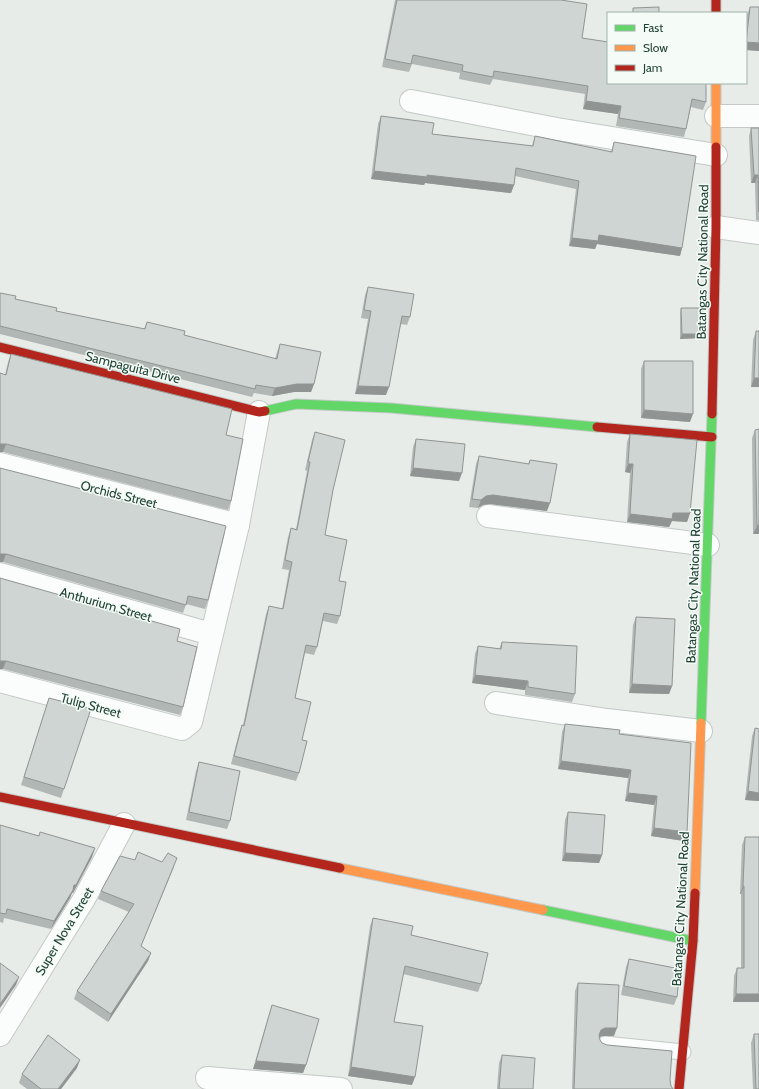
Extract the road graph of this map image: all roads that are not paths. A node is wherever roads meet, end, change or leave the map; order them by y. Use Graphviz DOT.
graph roads {
  1 [pos="716,0"];
  2 [pos="716,12"];
  3 [pos="716,84"];
  4 [pos="411,101"];
  5 [pos="716,116"];
  6 [pos="759,116"];
  7 [pos="716,155"];
  8 [pos="716,227"];
  9 [pos="759,233"];
  10 [pos="0,347"];
  11 [pos="259,412"];
  12 [pos="712,437"];
  13 [pos="0,464"];
  14 [pos="488,516"];
  15 [pos="238,525"];
  16 [pos="708,545"];
  17 [pos="0,574"];
  18 [pos="211,634"];
  19 [pos="0,681"];
  20 [pos="496,703"];
  21 [pos="701,731"];
  22 [pos="0,797"];
  23 [pos="124,824"];
  24 [pos="693,941"];
  25 [pos="0,1035"];
  26 [pos="605,1044"];
  27 [pos="683,1052"];
  28 [pos="207,1078"];
  29 [pos="341,1089"];
  30 [pos="680,1089"];
  1 -- 2 [label="street"];
  3 -- 5 [label="street, Batangas City National Road"];
  4 -- 7 [label="street"];
  5 -- 6 [label="street"];
  5 -- 7 [label="street, Batangas City National Road"];
  7 -- 8 [label="street, Batangas City National Road"];
  8 -- 9 [label="street"];
  8 -- 12 [label="street, Batangas City National Road"];
  10 -- 11 [label="street, Sampaguita Drive"];
  11 -- 12 [label="street"];
  11 -- 15 [label="street"];
  12 -- 16 [label="street, Batangas City National Road"];
  13 -- 15 [label="street, Orchids Street"];
  14 -- 16 [label="street"];
  15 -- 18 [label="street"];
  16 -- 21 [label="street, Batangas City National Road"];
  17 -- 18 [label="street, Anthurium Street"];
  18 -- 19 [label="street, Tulip Street"];
  20 -- 21 [label="street"];
  21 -- 24 [label="street, Batangas City National Road"];
  22 -- 23 [label="street"];
  23 -- 24 [label="street"];
  23 -- 25 [label="street, Super Nova Street"];
  24 -- 27 [label="street, Batangas City National Road"];
  26 -- 27 [label="lane"];
  27 -- 30 [label="street, Batangas City National Road"];
  28 -- 29 [label="street"];
}
